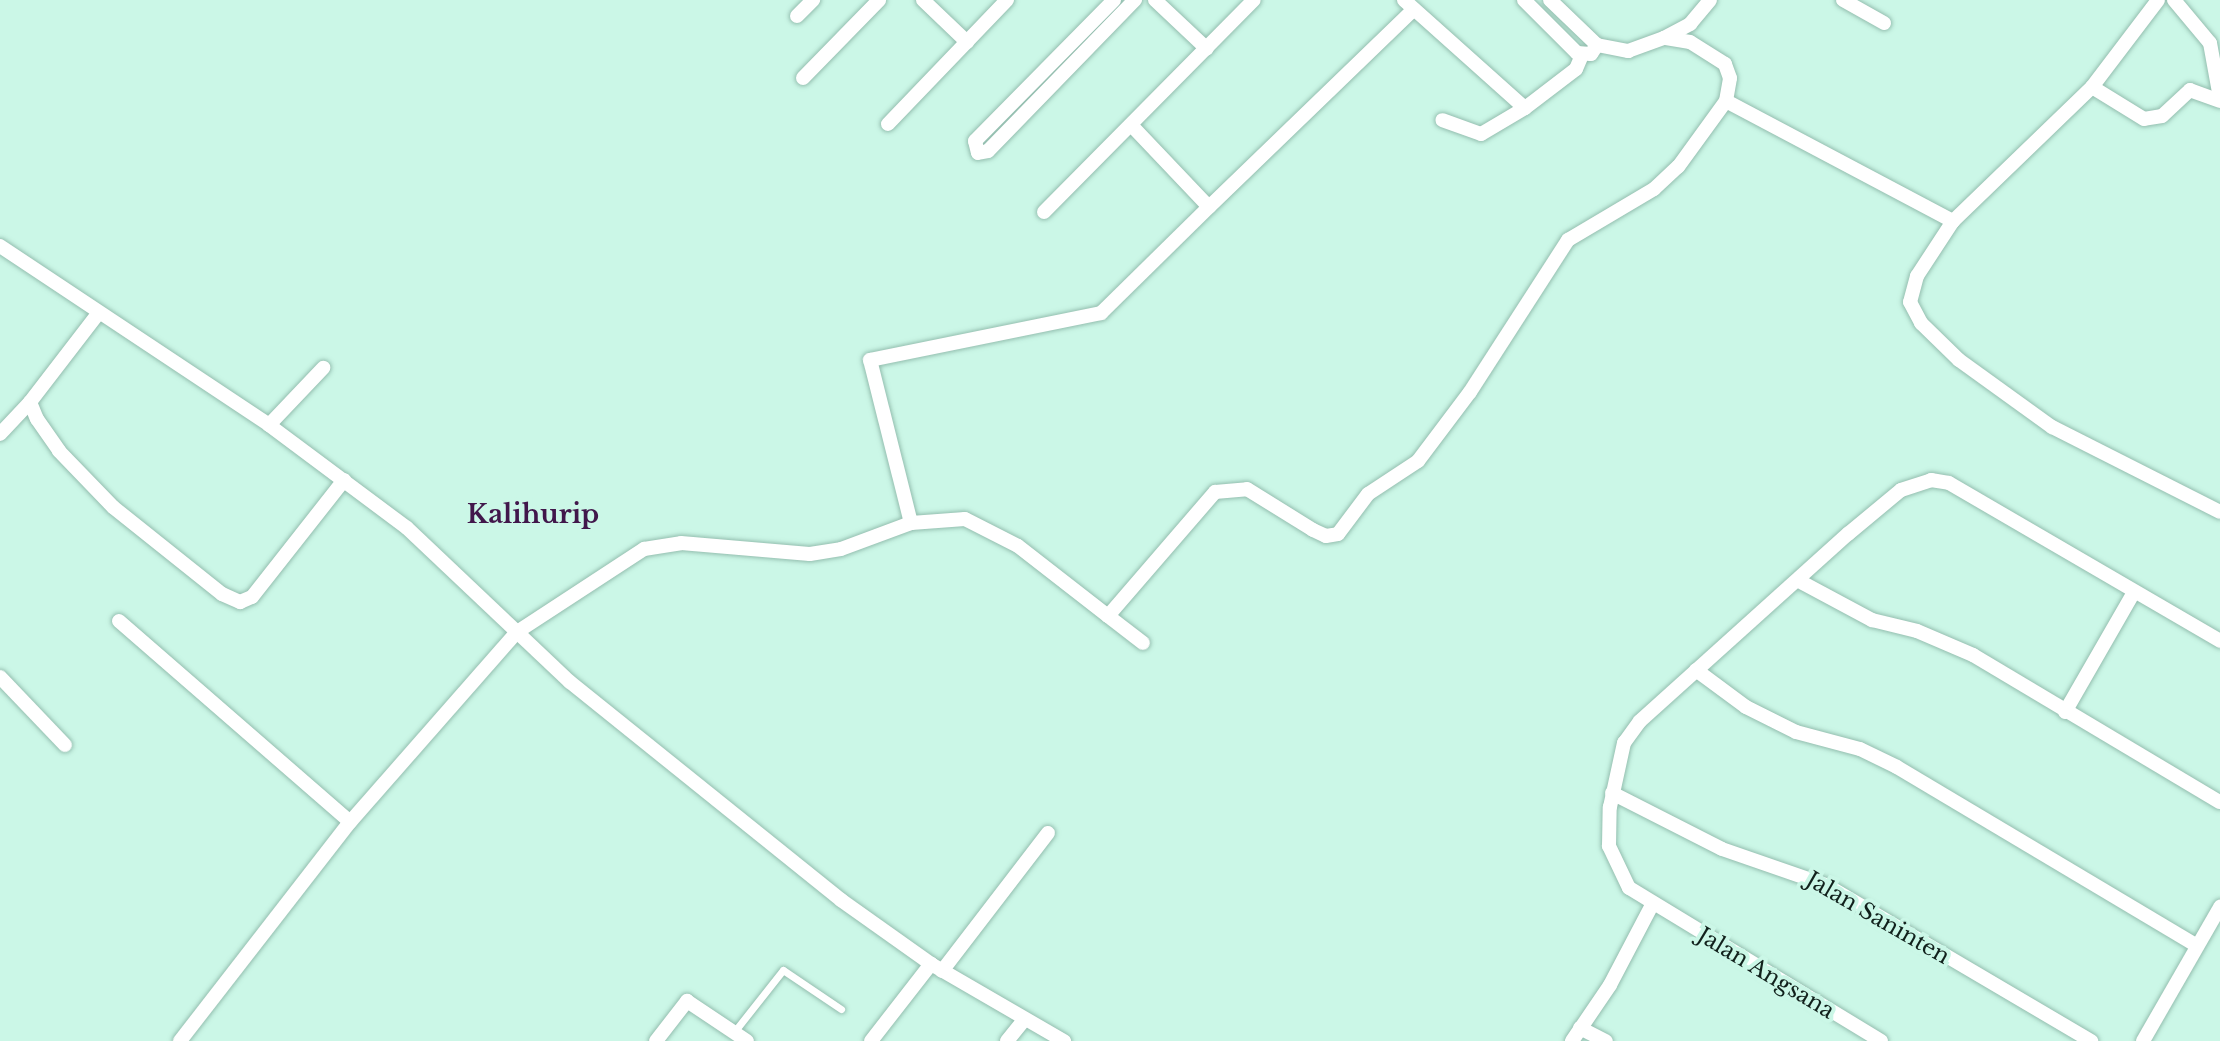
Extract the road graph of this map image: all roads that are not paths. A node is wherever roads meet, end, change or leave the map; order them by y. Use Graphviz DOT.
graph roads {
  1 [pos="813,0"];
  2 [pos="879,0"];
  3 [pos="923,0"];
  4 [pos="1007,0"];
  5 [pos="1114,0"];
  6 [pos="1135,0"];
  7 [pos="1155,0"];
  8 [pos="1254,0"];
  9 [pos="1524,0"];
  10 [pos="1550,0"];
  11 [pos="1710,0"];
  12 [pos="1843,0"];
  13 [pos="2158,0"];
  14 [pos="2174,0"];
  15 [pos="1408,3"];
  16 [pos="797,16"];
  17 [pos="1884,23"];
  18 [pos="1664,38"];
  19 [pos="967,42"];
  20 [pos="1597,45"];
  21 [pos="1207,49"];
  22 [pos="1582,55"];
  23 [pos="1054,73"];
  24 [pos="803,78"];
  25 [pos="2092,87"];
  26 [pos="2220,100"];
  27 [pos="1726,101"];
  28 [pos="1525,108"];
  29 [pos="1442,120"];
  30 [pos="888,124"];
  31 [pos="1133,127"];
  32 [pos="1209,207"];
  33 [pos="1044,212"];
  34 [pos="1953,221"];
  35 [pos="0,246"];
  36 [pos="97,315"];
  37 [pos="323,368"];
  38 [pos="30,402"];
  39 [pos="269,425"];
  40 [pos="0,434"];
  41 [pos="344,480"];
  42 [pos="2220,512"];
  43 [pos="911,523"];
  44 [pos="1801,582"];
  45 [pos="2134,592"];
  46 [pos="1108,616"];
  47 [pos="119,621"];
  48 [pos="517,632"];
  49 [pos="2220,641"];
  50 [pos="1143,643"];
  51 [pos="1696,670"];
  52 [pos="0,677"];
  53 [pos="2065,712"];
  54 [pos="65,745"];
  55 [pos="1612,793"];
  56 [pos="2220,802"];
  57 [pos="350,822"];
  58 [pos="1048,833"];
  59 [pos="1652,905"];
  60 [pos="2220,907"];
  61 [pos="2197,946"];
  62 [pos="936,967"];
  63 [pos="841,1009"];
  64 [pos="1024,1020"];
  65 [pos="1576,1035"];
  66 [pos="742,1038"];
  67 [pos="180,1041"];
  68 [pos="656,1041"];
  69 [pos="871,1041"];
  70 [pos="1007,1041"];
  71 [pos="1064,1041"];
  72 [pos="1606,1041"];
  73 [pos="1881,1041"];
  74 [pos="2091,1041"];
  75 [pos="2143,1041"];
  1 -- 16 [label="street"];
  2 -- 24 [label="street"];
  3 -- 19 [label="street"];
  4 -- 19 [label="street"];
  5 -- 23 [label="street"];
  6 -- 23 [label="street"];
  7 -- 21 [label="street"];
  8 -- 21 [label="street"];
  9 -- 22 [label="street"];
  10 -- 20 [label="street"];
  11 -- 18 [label="street"];
  12 -- 17 [label="street"];
  13 -- 25 [label="street"];
  14 -- 26 [label="street"];
  15 -- 28 [label="street"];
  15 -- 32 [label="street"];
  18 -- 20 [label="street"];
  18 -- 27 [label="street"];
  19 -- 30 [label="street"];
  20 -- 22 [label="street"];
  21 -- 31 [label="street"];
  22 -- 28 [label="street"];
  23 -- 23 [label="street"];
  25 -- 26 [label="street"];
  25 -- 34 [label="street"];
  27 -- 34 [label="street"];
  27 -- 46 [label="street"];
  28 -- 29 [label="street"];
  31 -- 32 [label="street"];
  31 -- 33 [label="street"];
  32 -- 43 [label="street"];
  34 -- 42 [label="street"];
  35 -- 36 [label="street"];
  36 -- 38 [label="street"];
  36 -- 39 [label="street"];
  37 -- 39 [label="street"];
  38 -- 40 [label="street"];
  38 -- 41 [label="street"];
  39 -- 41 [label="street"];
  41 -- 48 [label="street"];
  43 -- 46 [label="street"];
  43 -- 48 [label="street"];
  44 -- 45 [label="street, Jalan Angsana"];
  44 -- 51 [label="street, Jalan Angsana"];
  44 -- 53 [label="street"];
  45 -- 49 [label="street, Jalan Angsana"];
  45 -- 53 [label="street"];
  46 -- 50 [label="street"];
  47 -- 57 [label="street"];
  48 -- 57 [label="street"];
  48 -- 62 [label="street"];
  51 -- 55 [label="street, Jalan Angsana"];
  51 -- 61 [label="street"];
  52 -- 54 [label="street"];
  53 -- 56 [label="street"];
  55 -- 59 [label="street, Jalan Angsana"];
  55 -- 74 [label="street, Jalan Saninten"];
  57 -- 67 [label="street"];
  58 -- 62 [label="street"];
  59 -- 65 [label="street"];
  59 -- 73 [label="street, Jalan Angsana"];
  60 -- 61 [label="street"];
  61 -- 75 [label="street"];
  62 -- 64 [label="street"];
  62 -- 69 [label="street"];
  63 -- 66 [label="lane"];
  64 -- 70 [label="street"];
  64 -- 71 [label="street"];
  65 -- 72 [label="street"];
  66 -- 68 [label="street"];
}
